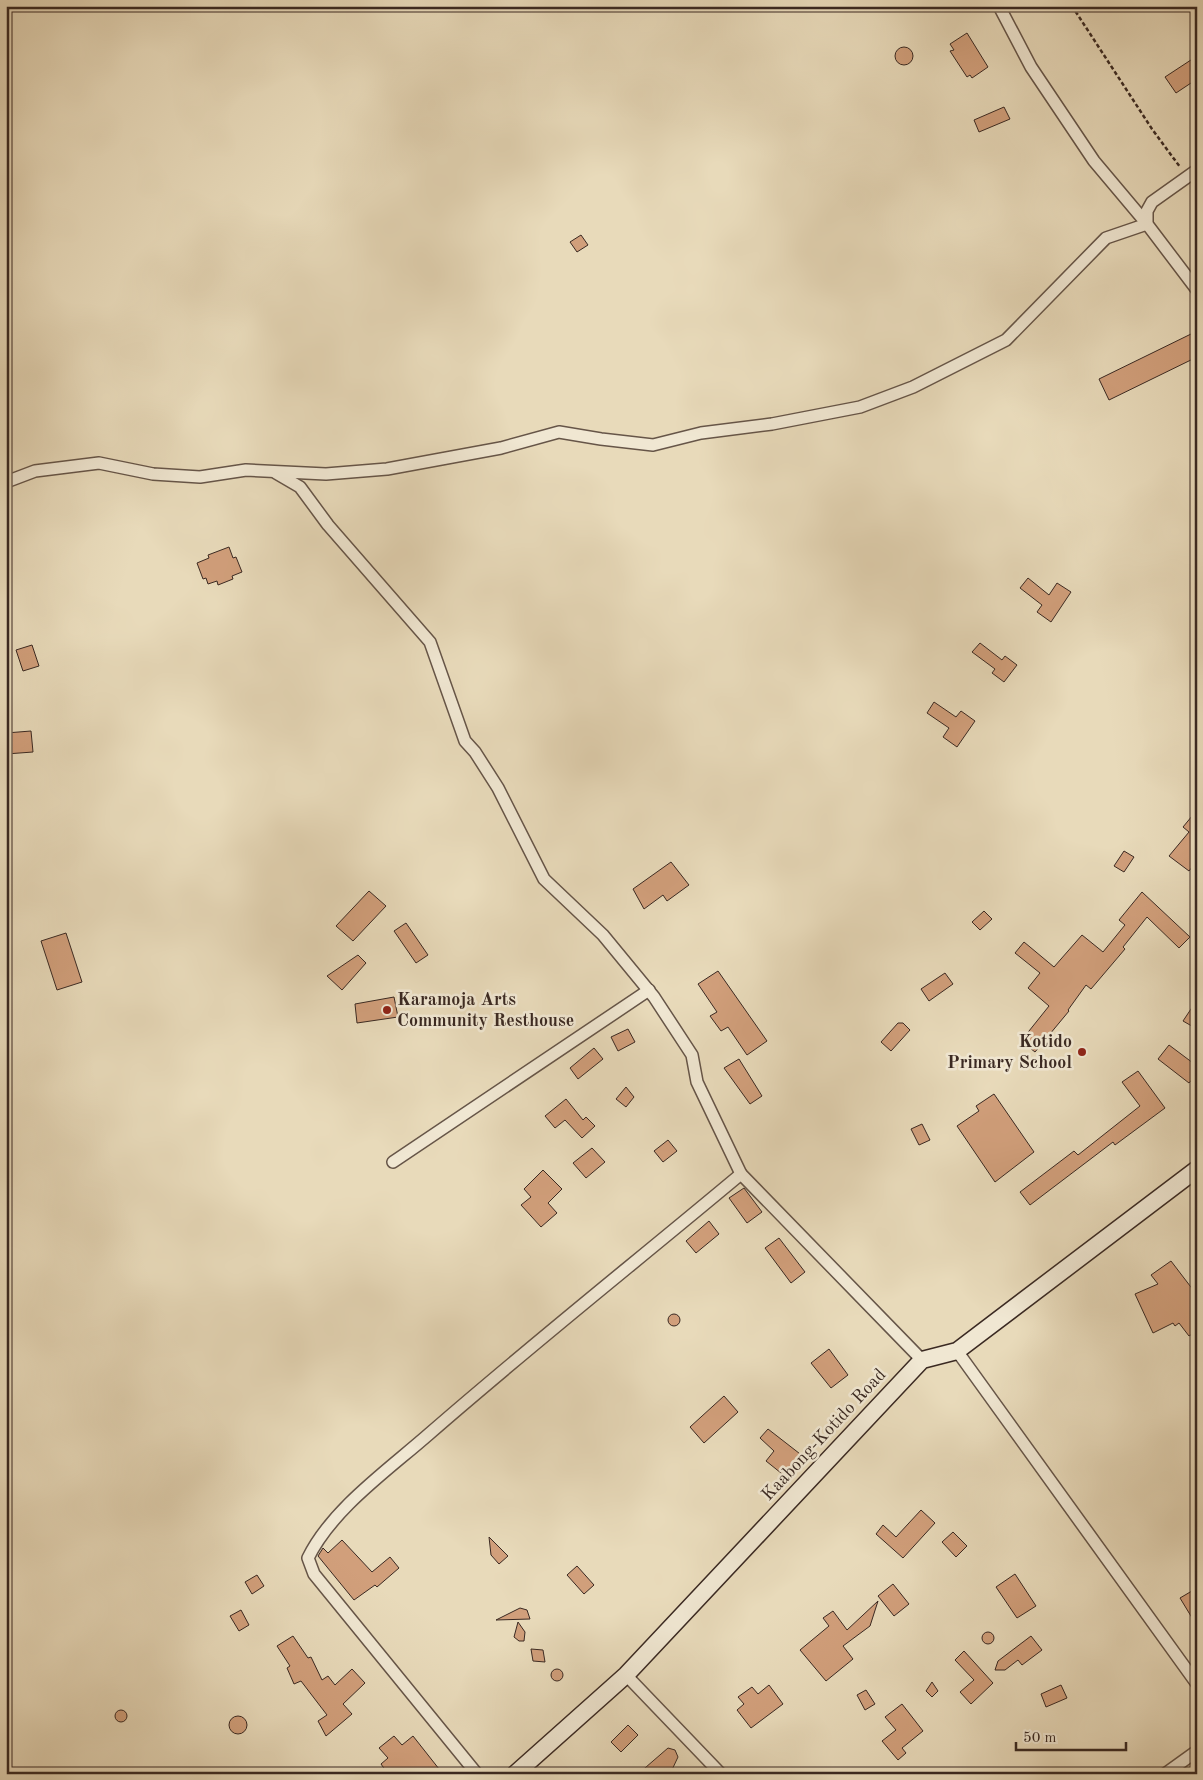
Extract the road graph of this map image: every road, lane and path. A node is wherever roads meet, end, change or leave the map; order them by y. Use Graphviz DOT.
graph roads {
  1 [pos="999,6"];
  2 [pos="1072,6"];
  3 [pos="1192,173"];
  4 [pos="1146,224"];
  5 [pos="1197,290"];
  6 [pos="274,472"];
  7 [pos="6,482"];
  8 [pos="649,990"];
  9 [pos="393,1162"];
  10 [pos="1197,1169"];
  11 [pos="741,1174"];
  12 [pos="957,1351"];
  13 [pos="922,1360"];
  14 [pos="626,1675"];
  15 [pos="1197,1684"];
  16 [pos="1197,1751"];
  17 [pos="477,1774"];
  18 [pos="515,1774"];
  19 [pos="720,1774"];
  20 [pos="1165,1774"];
  1 -- 4 [label="street"];
  2 -- 3 [label="path"];
  3 -- 4 [label="street"];
  4 -- 5 [label="street"];
  4 -- 6 [label="street"];
  6 -- 7 [label="street"];
  6 -- 8 [label="street"];
  8 -- 9 [label="street"];
  8 -- 11 [label="street"];
  10 -- 12 [label="main road"];
  11 -- 13 [label="street"];
  11 -- 17 [label="street"];
  12 -- 13 [label="main road"];
  12 -- 15 [label="street"];
  13 -- 14 [label="main road, Kaabong-Kotido Road"];
  14 -- 18 [label="main road, Kaabong-Kotido Road"];
  14 -- 19 [label="street"];
  16 -- 20 [label="street"];
}
